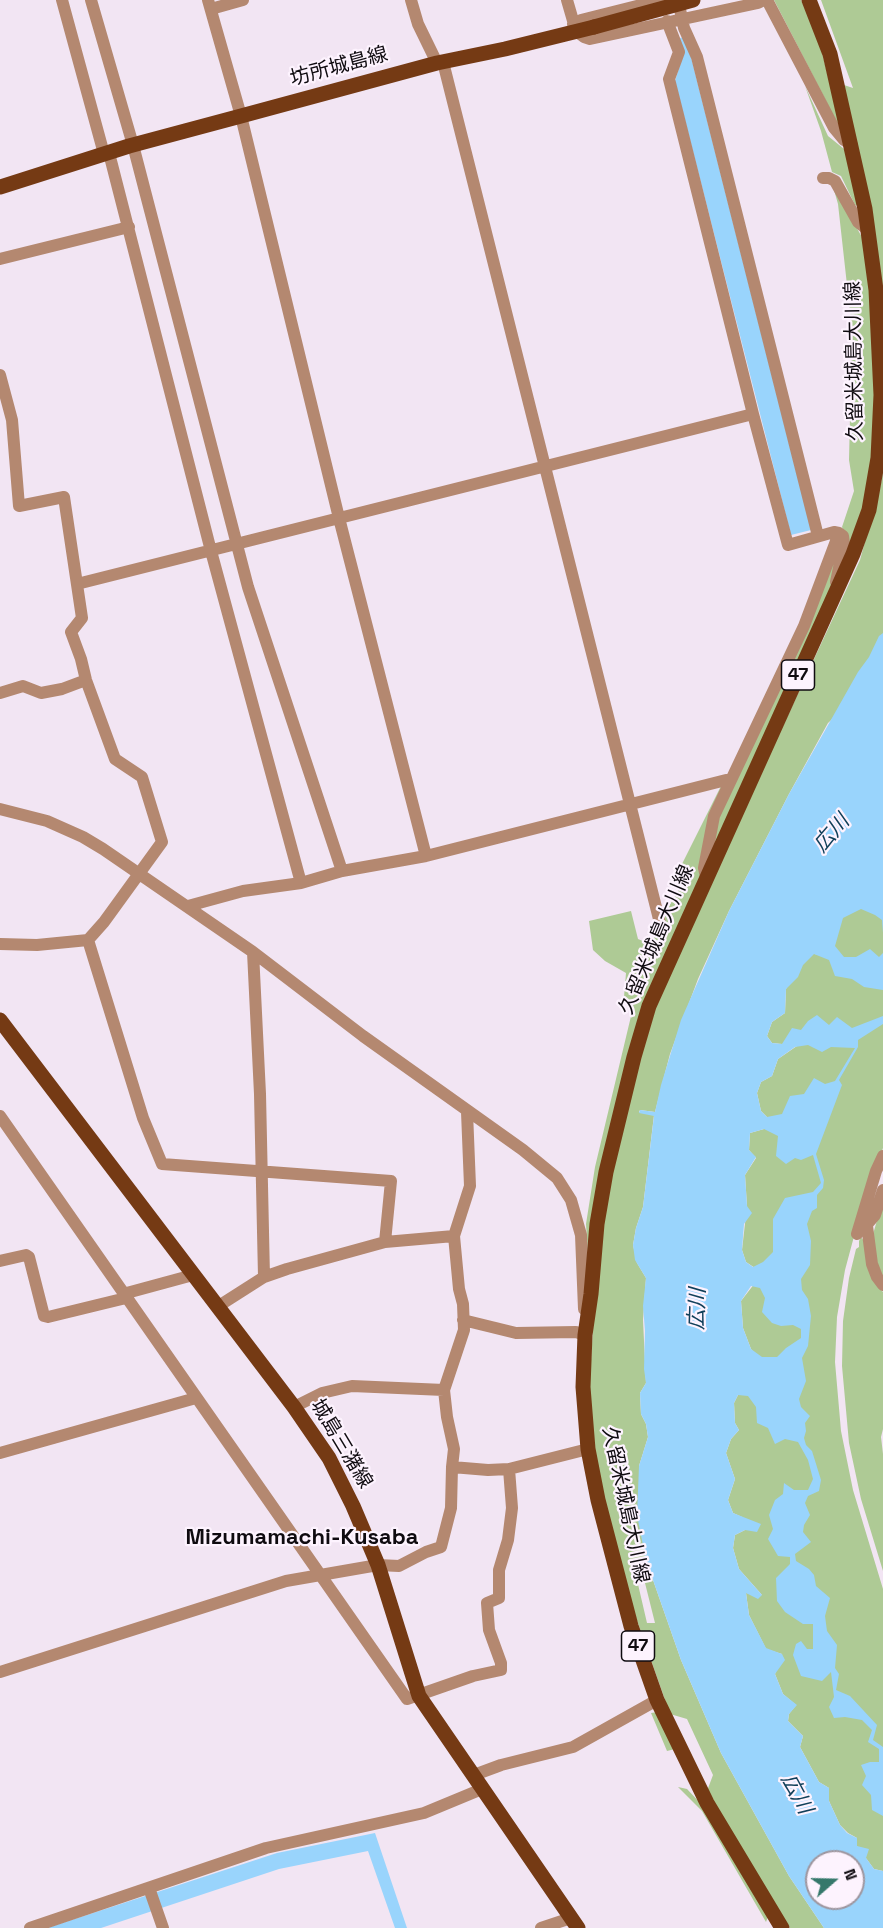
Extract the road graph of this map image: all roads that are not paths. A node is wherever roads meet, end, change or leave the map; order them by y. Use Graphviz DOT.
graph roads {
  1 [pos="62,0"];
  2 [pos="91,0"];
  3 [pos="243,0"];
  4 [pos="411,0"];
  5 [pos="567,0"];
  6 [pos="660,0"];
  7 [pos="678,0"];
  8 [pos="693,0"];
  9 [pos="766,0"];
  10 [pos="809,0"];
  11 [pos="209,4"];
  12 [pos="681,18"];
  13 [pos="667,21"];
  14 [pos="575,27"];
  15 [pos="440,62"];
  16 [pos="241,116"];
  17 [pos="852,145"];
  18 [pos="131,146"];
  19 [pos="109,153"];
  20 [pos="823,178"];
  21 [pos="0,187"];
  22 [pos="128,224"];
  23 [pos="868,230"];
  24 [pos="0,259"];
  25 [pos="0,375"];
  26 [pos="753,414"];
  27 [pos="545,465"];
  28 [pos="339,519"];
  29 [pos="839,533"];
  30 [pos="818,536"];
  31 [pos="235,545"];
  32 [pos="213,550"];
  33 [pos="76,584"];
  34 [pos="836,591"];
  35 [pos="86,681"];
  36 [pos="0,693"];
  37 [pos="731,780"];
  38 [pos="631,804"];
  39 [pos="0,809"];
  40 [pos="426,856"];
  41 [pos="342,871"];
  42 [pos="139,874"];
  43 [pos="706,878"];
  44 [pos="302,883"];
  45 [pos="188,906"];
  46 [pos="660,923"];
  47 [pos="88,940"];
  48 [pos="0,944"];
  49 [pos="253,952"];
  50 [pos="0,1020"];
  51 [pos="467,1112"];
  52 [pos="0,1116"];
  53 [pos="883,1156"];
  54 [pos="262,1172"];
  55 [pos="883,1190"];
  56 [pos="867,1226"];
  57 [pos="454,1236"];
  58 [pos="385,1242"];
  59 [pos="0,1261"];
  60 [pos="193,1275"];
  61 [pos="264,1277"];
  62 [pos="883,1285"];
  63 [pos="125,1296"];
  64 [pos="217,1307"];
  65 [pos="463,1320"];
  66 [pos="585,1335"];
  67 [pos="444,1390"];
  68 [pos="196,1398"];
  69 [pos="294,1407"];
  70 [pos="588,1449"];
  71 [pos="0,1453"];
  72 [pos="452,1467"];
  73 [pos="509,1468"];
  74 [pos="378,1565"];
  75 [pos="319,1574"];
  76 [pos="0,1672"];
  77 [pos="419,1696"];
  78 [pos="657,1700"];
  79 [pos="478,1782"];
  80 [pos="148,1888"];
  81 [pos="574,1923"];
  82 [pos="30,1928"];
  83 [pos="164,1928"];
  84 [pos="541,1928"];
  85 [pos="782,1928"];
  1 -- 19 [label="street"];
  2 -- 18 [label="street"];
  3 -- 11 [label="street"];
  4 -- 15 [label="street"];
  5 -- 14 [label="street"];
  6 -- 14 [label="street"];
  7 -- 12 [label="street"];
  8 -- 14 [label="main road, 坊所城島線, bridge"];
  9 -- 12 [label="street"];
  9 -- 17 [label="street"];
  10 -- 17 [label="main road, 久留米城島大川線 / 47"];
  11 -- 16 [label="street"];
  12 -- 13 [label="street"];
  12 -- 30 [label="street"];
  13 -- 14 [label="street"];
  13 -- 26 [label="street"];
  14 -- 15 [label="main road, 坊所城島線"];
  15 -- 16 [label="main road, 坊所城島線"];
  15 -- 27 [label="street"];
  16 -- 18 [label="main road, 坊所城島線"];
  16 -- 28 [label="street"];
  17 -- 23 [label="main road, 久留米城島大川線 / 47"];
  18 -- 19 [label="main road, 坊所城島線"];
  18 -- 31 [label="street"];
  19 -- 21 [label="main road, 坊所城島線"];
  19 -- 22 [label="street"];
  20 -- 23 [label="street"];
  22 -- 24 [label="street"];
  22 -- 32 [label="street"];
  23 -- 34 [label="main road, 久留米城島大川線 / 47"];
  25 -- 33 [label="street"];
  26 -- 27 [label="street"];
  26 -- 30 [label="street"];
  27 -- 28 [label="street"];
  27 -- 38 [label="street"];
  28 -- 31 [label="street"];
  28 -- 40 [label="street"];
  29 -- 30 [label="street"];
  29 -- 34 [label="street"];
  29 -- 37 [label="street"];
  31 -- 32 [label="street"];
  31 -- 41 [label="street"];
  32 -- 33 [label="street"];
  32 -- 44 [label="street"];
  33 -- 35 [label="street"];
  34 -- 43 [label="main road, 久留米城島大川線 / 47"];
  35 -- 36 [label="street"];
  35 -- 42 [label="street"];
  37 -- 38 [label="street"];
  37 -- 43 [label="street"];
  38 -- 40 [label="street"];
  38 -- 46 [label="street"];
  39 -- 42 [label="street"];
  40 -- 41 [label="street"];
  41 -- 44 [label="street"];
  42 -- 45 [label="street"];
  42 -- 47 [label="street"];
  43 -- 66 [label="main road, 久留米城島大川線 / 47"];
  44 -- 45 [label="street"];
  45 -- 49 [label="street"];
  47 -- 48 [label="street"];
  47 -- 54 [label="street"];
  49 -- 51 [label="street"];
  49 -- 54 [label="street"];
  50 -- 60 [label="main road, 城島三潴線"];
  51 -- 57 [label="street"];
  51 -- 66 [label="street"];
  52 -- 63 [label="street"];
  53 -- 56 [label="street"];
  54 -- 58 [label="street"];
  54 -- 61 [label="street"];
  55 -- 56 [label="street"];
  56 -- 62 [label="street"];
  57 -- 58 [label="street"];
  57 -- 65 [label="street"];
  58 -- 61 [label="street"];
  59 -- 63 [label="street"];
  60 -- 63 [label="street"];
  60 -- 64 [label="main road, 城島三潴線"];
  61 -- 64 [label="street"];
  63 -- 68 [label="street"];
  64 -- 69 [label="main road, 城島三潴線"];
  65 -- 66 [label="street"];
  65 -- 67 [label="street"];
  66 -- 70 [label="main road, 久留米城島大川線 / 47"];
  67 -- 69 [label="street"];
  67 -- 72 [label="street"];
  68 -- 71 [label="street"];
  68 -- 75 [label="street"];
  69 -- 74 [label="main road, 城島三潴線"];
  70 -- 73 [label="street"];
  70 -- 78 [label="main road, 久留米城島大川線 / 47"];
  72 -- 73 [label="street"];
  72 -- 74 [label="street"];
  73 -- 77 [label="street"];
  74 -- 75 [label="street"];
  74 -- 77 [label="main road, 城島三潴線"];
  75 -- 76 [label="street"];
  75 -- 77 [label="street"];
  77 -- 79 [label="main road, 城島三潴線"];
  78 -- 79 [label="street"];
  78 -- 85 [label="main road, 久留米城島大川線 / 47"];
  79 -- 80 [label="street"];
  79 -- 81 [label="main road, 城島三潴線"];
  80 -- 82 [label="street"];
  80 -- 83 [label="street"];
  81 -- 84 [label="street"];
}
